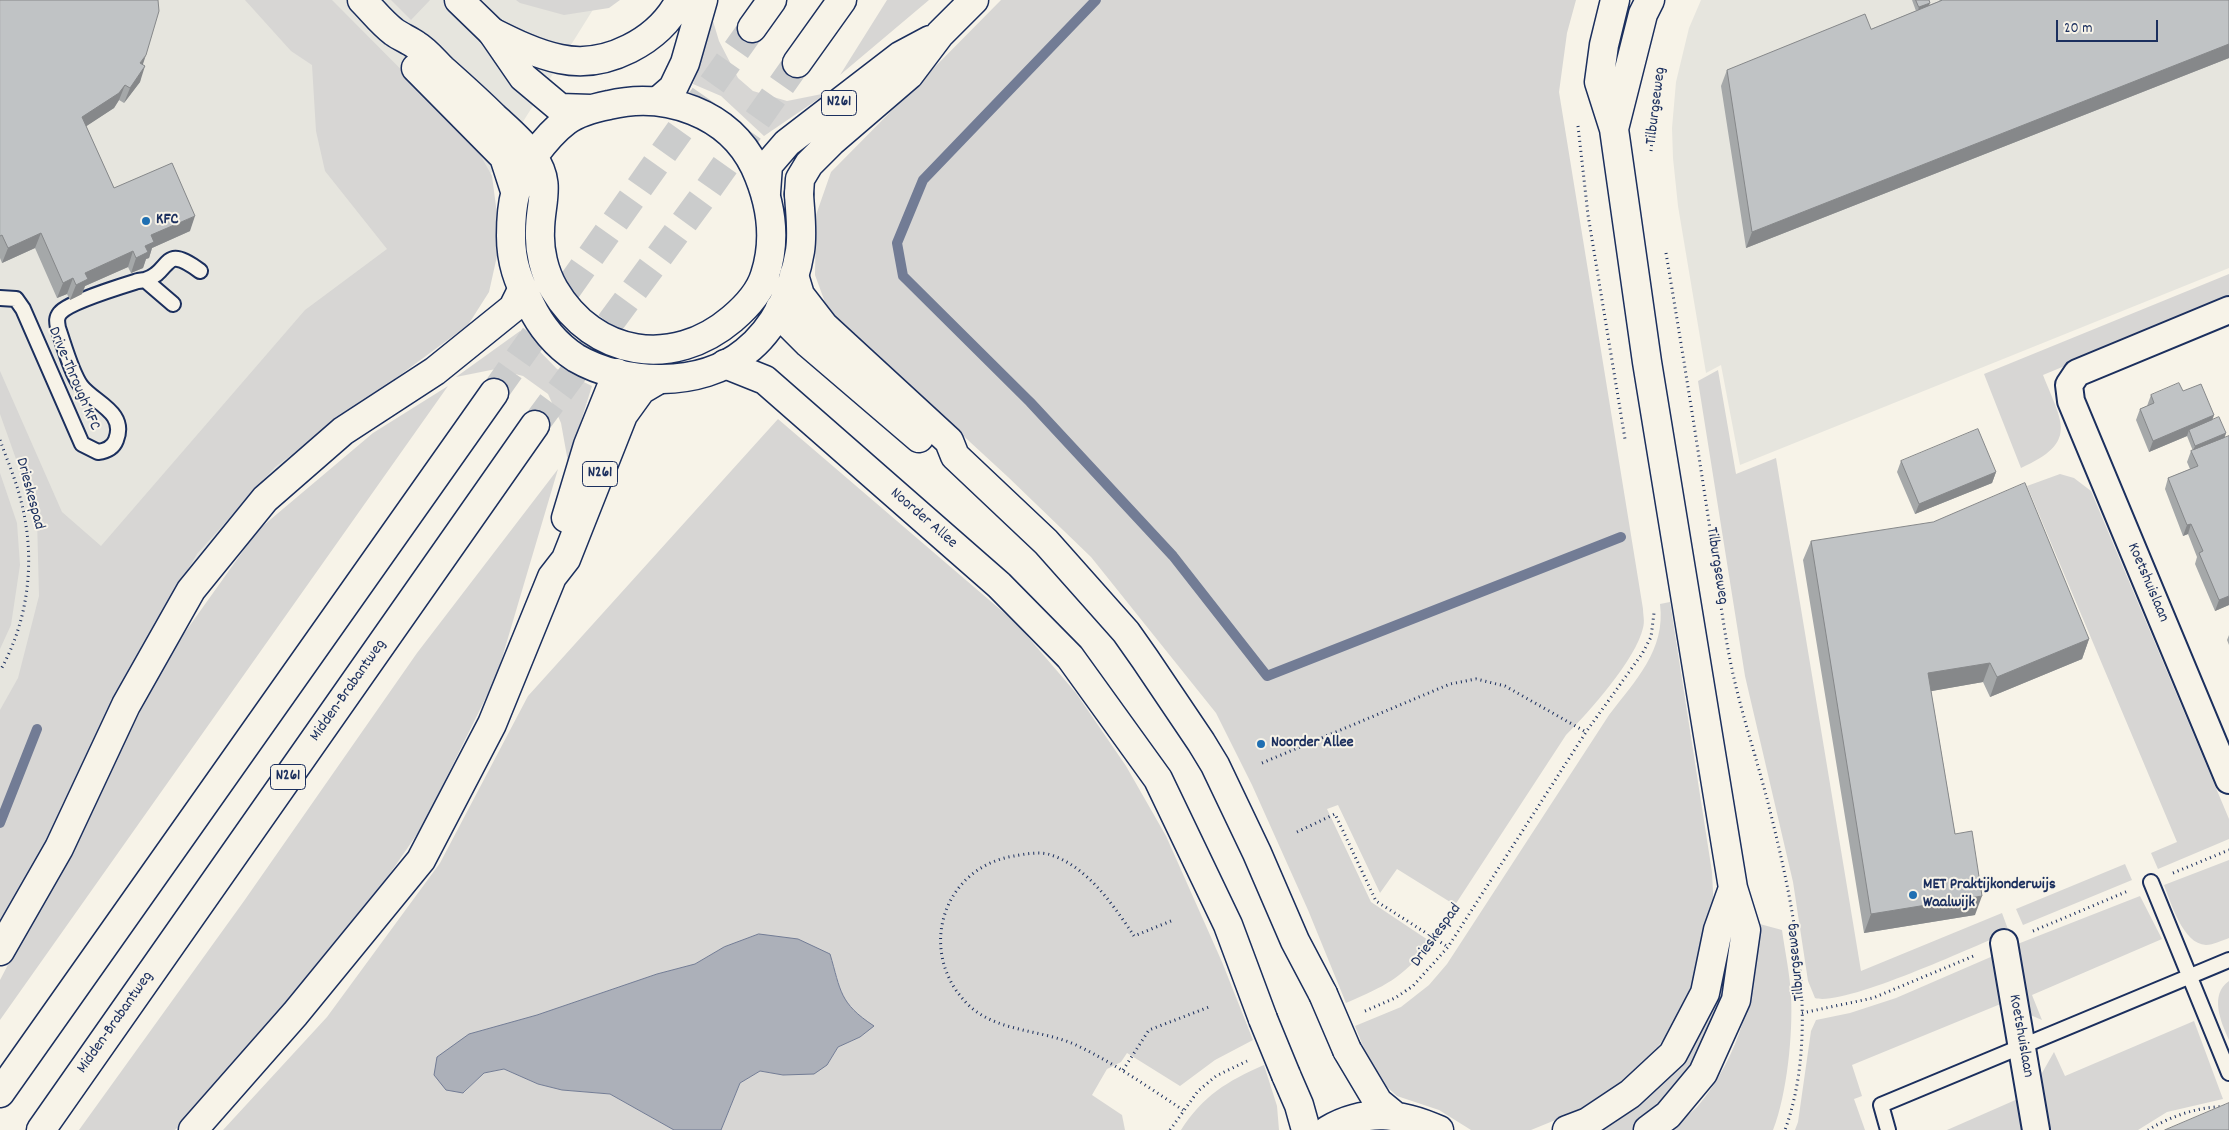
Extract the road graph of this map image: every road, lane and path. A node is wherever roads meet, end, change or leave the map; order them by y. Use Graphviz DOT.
graph roads {
  1 [pos="362,0"];
  2 [pos="459,0"];
  3 [pos="680,0"];
  4 [pos="703,0"];
  5 [pos="772,0"];
  6 [pos="842,0"];
  7 [pos="974,0"];
  8 [pos="1615,0"];
  9 [pos="1650,0"];
  10 [pos="752,28"];
  11 [pos="492,32"];
  12 [pos="395,33"];
  13 [pos="940,34"];
  14 [pos="797,63"];
  15 [pos="1656,99"];
  16 [pos="658,101"];
  17 [pos="591,109"];
  18 [pos="1577,122"];
  19 [pos="1614,129"];
  20 [pos="1651,154"];
  21 [pos="533,156"];
  22 [pos="515,191"];
  23 [pos="766,193"];
  24 [pos="1666,251"];
  25 [pos="200,271"];
  26 [pos="794,275"];
  27 [pos="764,279"];
  28 [pos="145,280"];
  29 [pos="522,290"];
  30 [pos="0,298"];
  31 [pos="172,304"];
  32 [pos="780,308"];
  33 [pos="2229,310"];
  34 [pos="648,350"];
  35 [pos="725,364"];
  36 [pos="617,373"];
  37 [pos="658,380"];
  38 [pos="494,393"];
  39 [pos="535,425"];
  40 [pos="0,440"];
  41 [pos="1625,440"];
  42 [pos="955,456"];
  43 [pos="552,577"];
  44 [pos="1652,605"];
  45 [pos="0,671"];
  46 [pos="1586,732"];
  47 [pos="1262,763"];
  48 [pos="2229,780"];
  49 [pos="1297,832"];
  50 [pos="2151,882"];
  51 [pos="1733,888"];
  52 [pos="1172,921"];
  53 [pos="2004,943"];
  54 [pos="1448,947"];
  55 [pos="0,951"];
  56 [pos="2229,960"];
  57 [pos="2191,976"];
  58 [pos="1209,1007"];
  59 [pos="1361,1013"];
  60 [pos="2023,1046"];
  61 [pos="1256,1056"];
  62 [pos="1123,1070"];
  63 [pos="2229,1073"];
  64 [pos="0,1093"];
  65 [pos="2229,1106"];
  66 [pos="1183,1110"];
  67 [pos="1395,1116"];
  68 [pos="41,1130"];
  69 [pos="193,1130"];
  70 [pos="1170,1130"];
  71 [pos="1306,1130"];
  72 [pos="1328,1130"];
  73 [pos="1439,1130"];
  74 [pos="1567,1130"];
  75 [pos="1648,1130"];
  76 [pos="1784,1130"];
  77 [pos="1888,1130"];
  78 [pos="2036,1130"];
  79 [pos="2148,1130"];
  1 -- 12 [label="main road"];
  2 -- 11 [label="main road"];
  3 -- 11 [label="main road"];
  4 -- 16 [label="main road"];
  5 -- 10 [label="main road"];
  6 -- 14 [label="main road"];
  7 -- 13 [label="main road, N261"];
  8 -- 19 [label="main road, Tilburgseweg"];
  9 -- 19 [label="main road, Tilburgseweg"];
  11 -- 17 [label="main road"];
  12 -- 21 [label="main road"];
  12 -- 22 [label="main road"];
  13 -- 23 [label="main road, N261"];
  13 -- 26 [label="main road, N261"];
  15 -- 20 [label="path, Tilburgseweg"];
  16 -- 17 [label="main road"];
  16 -- 23 [label="main road"];
  17 -- 21 [label="main road"];
  18 -- 41 [label="path"];
  19 -- 51 [label="main road, Tilburgseweg"];
  21 -- 22 [label="main road"];
  21 -- 34 [label="main road"];
  22 -- 29 [label="main road"];
  23 -- 27 [label="main road"];
  24 -- 76 [label="path, Tilburgseweg"];
  25 -- 28 [label="lane"];
  26 -- 32 [label="main road"];
  26 -- 42 [label="main road"];
  27 -- 32 [label="main road"];
  27 -- 34 [label="main road"];
  28 -- 30 [label="lane, Drive-Through KFC"];
  28 -- 31 [label="lane"];
  29 -- 36 [label="main road"];
  29 -- 55 [label="main road"];
  32 -- 35 [label="main road"];
  32 -- 42 [label="main road"];
  33 -- 48 [label="street, Koetshuislaan"];
  34 -- 36 [label="main road"];
  35 -- 37 [label="main road"];
  35 -- 71 [label="main road, Noorder Allee, bridge"];
  36 -- 37 [label="main road"];
  36 -- 43 [label="main road, N261"];
  37 -- 43 [label="main road, N261"];
  38 -- 64 [label="main road"];
  39 -- 68 [label="main road, Midden-Brabantweg / N261"];
  40 -- 45 [label="path, Drieskespad"];
  42 -- 67 [label="main road, bridge"];
  43 -- 69 [label="main road, N261"];
  44 -- 46 [label="path"];
  46 -- 47 [label="path"];
  46 -- 54 [label="path, Drieskespad"];
  49 -- 54 [label="path"];
  50 -- 57 [label="lane"];
  51 -- 74 [label="main road, Tilburgseweg"];
  51 -- 75 [label="main road, Tilburgseweg"];
  52 -- 62 [label="path"];
  53 -- 60 [label="street, Koetshuislaan"];
  54 -- 59 [label="path, Drieskespad"];
  56 -- 57 [label="lane"];
  57 -- 60 [label="lane"];
  57 -- 63 [label="lane"];
  58 -- 62 [label="path"];
  60 -- 77 [label="lane"];
  60 -- 78 [label="street, Koetshuislaan"];
  61 -- 66 [label="path"];
  62 -- 66 [label="path"];
  65 -- 79 [label="path"];
  66 -- 70 [label="path"];
  67 -- 72 [label="main road"];
  67 -- 73 [label="main road"];
}
